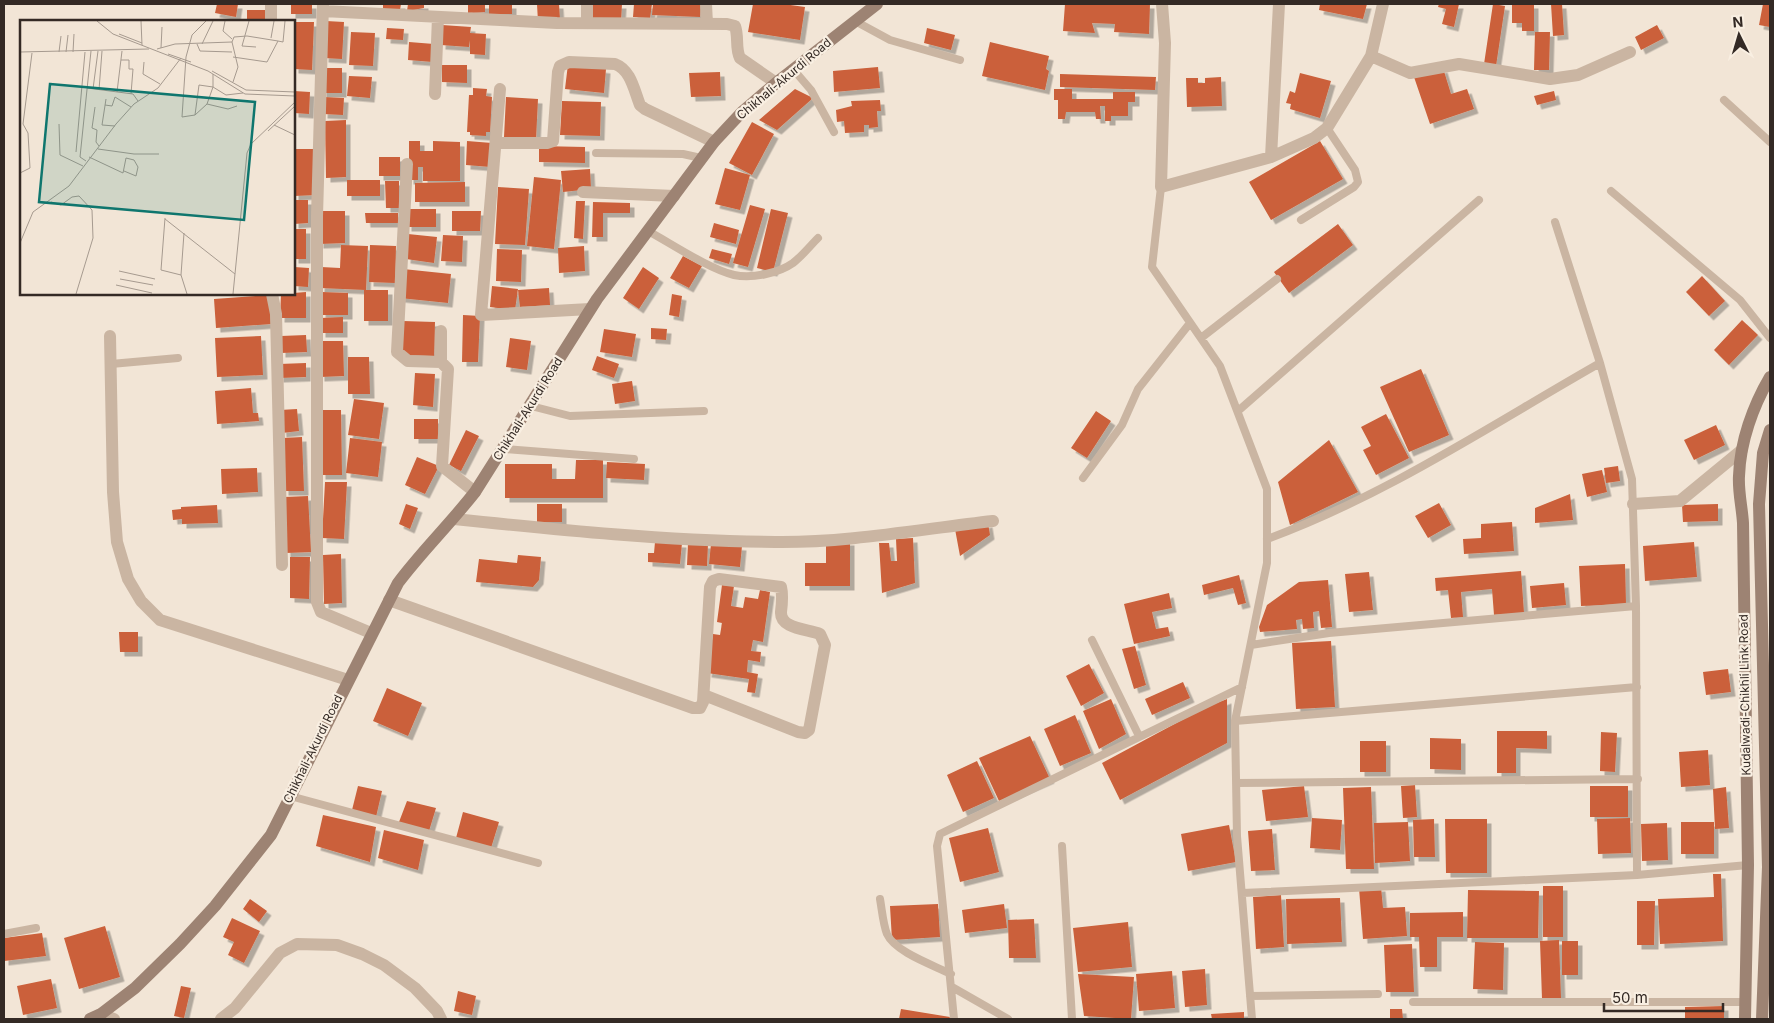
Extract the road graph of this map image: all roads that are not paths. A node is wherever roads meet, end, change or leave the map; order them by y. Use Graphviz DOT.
graph roads {
  1 [pos="271,4"];
  2 [pos="587,4"];
  3 [pos="706,4"];
  4 [pos="876,4"];
  5 [pos="1162,4"];
  6 [pos="1280,4"];
  7 [pos="1383,4"];
  8 [pos="323,7"];
  9 [pos="381,9"];
  10 [pos="434,12"];
  11 [pos="271,20"];
  12 [pos="855,21"];
  13 [pos="587,23"];
  14 [pos="706,24"];
  15 [pos="1630,52"];
  16 [pos="1370,56"];
  17 [pos="960,60"];
  18 [pos="792,69"];
  19 [pos="776,83"];
  20 [pos="500,89"];
  21 [pos="435,94"];
  22 [pos="1724,100"];
  23 [pos="1327,128"];
  24 [pos="834,132"];
  25 [pos="496,142"];
  26 [pos="714,142"];
  27 [pos="1770,142"];
  28 [pos="596,153"];
  29 [pos="1271,157"];
  30 [pos="701,158"];
  31 [pos="407,164"];
  32 [pos="1161,187"];
  33 [pos="1611,191"];
  34 [pos="583,192"];
  35 [pos="674,196"];
  36 [pos="1479,200"];
  37 [pos="1300,220"];
  38 [pos="1555,222"];
  39 [pos="648,231"];
  40 [pos="818,238"];
  41 [pos="1277,279"];
  42 [pos="272,295"];
  43 [pos="590,309"];
  44 [pos="1190,323"];
  45 [pos="440,331"];
  46 [pos="110,336"];
  47 [pos="1201,338"];
  48 [pos="1770,338"];
  49 [pos="178,358"];
  50 [pos="442,362"];
  51 [pos="1600,363"];
  52 [pos="111,364"];
  53 [pos="1770,377"];
  54 [pos="531,406"];
  55 [pos="704,411"];
  56 [pos="1238,412"];
  57 [pos="1770,430"];
  58 [pos="504,449"];
  59 [pos="1742,450"];
  60 [pos="634,459"];
  61 [pos="1084,478"];
  62 [pos="475,492"];
  63 [pos="1633,504"];
  64 [pos="454,519"];
  65 [pos="993,521"];
  66 [pos="1267,539"];
  67 [pos="282,565"];
  68 [pos="389,600"];
  69 [pos="1636,606"];
  70 [pos="371,633"];
  71 [pos="1092,640"];
  72 [pos="1250,645"];
  73 [pos="348,680"];
  74 [pos="1242,687"];
  75 [pos="1637,688"];
  76 [pos="704,694"];
  77 [pos="1235,721"];
  78 [pos="1139,736"];
  79 [pos="1638,779"];
  80 [pos="1236,783"];
  81 [pos="290,796"];
  82 [pos="1062,846"];
  83 [pos="538,863"];
  84 [pos="1748,865"];
  85 [pos="1768,867"];
  86 [pos="1637,874"];
  87 [pos="1242,893"];
  88 [pos="880,899"];
  89 [pos="36,928"];
  90 [pos="4,934"];
  91 [pos="951,974"];
  92 [pos="952,987"];
  93 [pos="1378,994"];
  94 [pos="1766,995"];
  95 [pos="1250,996"];
  96 [pos="1413,1002"];
  97 [pos="1744,1002"];
  98 [pos="93,1018"];
  99 [pos="114,1019"];
  100 [pos="221,1019"];
  101 [pos="441,1019"];
  102 [pos="954,1019"];
  103 [pos="1008,1019"];
  104 [pos="1072,1019"];
  105 [pos="1252,1019"];
  106 [pos="1745,1019"];
  107 [pos="1762,1019"];
  1 -- 11 [label="street"];
  2 -- 13 [label="street"];
  3 -- 14 [label="street"];
  4 -- 12 [label="main road, Chikhali-Akurdi Road"];
  5 -- 32 [label="street"];
  6 -- 29 [label="street"];
  7 -- 16 [label="street"];
  8 -- 9 [label="street"];
  8 -- 70 [label="street"];
  9 -- 10 [label="street"];
  10 -- 13 [label="street"];
  10 -- 21 [label="street"];
  12 -- 17 [label="lane"];
  12 -- 18 [label="main road, Chikhali-Akurdi Road"];
  13 -- 14 [label="street"];
  14 -- 19 [label="street"];
  15 -- 16 [label="street"];
  16 -- 23 [label="street"];
  18 -- 19 [label="main road, Chikhali-Akurdi Road"];
  18 -- 24 [label="lane"];
  19 -- 26 [label="main road, Chikhali-Akurdi Road"];
  20 -- 25 [label="street"];
  22 -- 27 [label="lane"];
  23 -- 29 [label="street"];
  23 -- 37 [label="lane"];
  25 -- 26 [label="street"];
  25 -- 43 [label="street"];
  26 -- 30 [label="main road, Chikhali-Akurdi Road"];
  28 -- 30 [label="lane"];
  29 -- 32 [label="street"];
  30 -- 35 [label="main road, Chikhali-Akurdi Road"];
  31 -- 50 [label="street"];
  32 -- 44 [label="lane"];
  33 -- 48 [label="lane"];
  34 -- 35 [label="street"];
  35 -- 39 [label="main road, Chikhali-Akurdi Road"];
  36 -- 56 [label="lane"];
  38 -- 51 [label="lane"];
  39 -- 40 [label="lane"];
  39 -- 43 [label="main road, Chikhali-Akurdi Road"];
  41 -- 47 [label="lane"];
  42 -- 67 [label="street"];
  43 -- 54 [label="main road, Chikhali-Akurdi Road"];
  44 -- 47 [label="lane"];
  44 -- 61 [label="lane"];
  45 -- 50 [label="street"];
  46 -- 52 [label="street"];
  47 -- 56 [label="lane"];
  49 -- 52 [label="lane"];
  50 -- 62 [label="street"];
  51 -- 63 [label="lane"];
  51 -- 66 [label="lane"];
  52 -- 73 [label="street"];
  53 -- 59 [label="main road, Kudalwadi-Chikhli Link Road"];
  54 -- 55 [label="lane"];
  54 -- 58 [label="main road, Chikhali-Akurdi Road"];
  56 -- 66 [label="lane"];
  57 -- 85 [label="main road, Kudalwadi-Chikhli Link Road"];
  58 -- 60 [label="lane"];
  58 -- 62 [label="main road, Chikhali-Akurdi Road"];
  59 -- 63 [label="street"];
  59 -- 84 [label="main road, Kudalwadi-Chikhli Link Road"];
  62 -- 64 [label="main road, Chikhali-Akurdi Road"];
  63 -- 69 [label="lane"];
  64 -- 65 [label="street"];
  64 -- 68 [label="main road, Chikhali-Akurdi Road"];
  66 -- 72 [label="lane"];
  68 -- 70 [label="main road, Chikhali-Akurdi Road"];
  68 -- 76 [label="street"];
  69 -- 72 [label="lane"];
  69 -- 75 [label="lane"];
  70 -- 73 [label="main road, Chikhali-Akurdi Road"];
  71 -- 78 [label="lane"];
  72 -- 74 [label="lane"];
  73 -- 81 [label="main road, Chikhali-Akurdi Road"];
  74 -- 77 [label="lane"];
  74 -- 78 [label="lane"];
  75 -- 77 [label="lane"];
  75 -- 79 [label="lane"];
  76 -- 76 [label="street"];
  77 -- 80 [label="lane"];
  78 -- 91 [label="lane"];
  79 -- 80 [label="lane"];
  79 -- 86 [label="lane"];
  80 -- 87 [label="lane"];
  81 -- 83 [label="lane"];
  81 -- 98 [label="main road, Chikhali-Akurdi Road"];
  82 -- 104 [label="lane"];
  84 -- 85 [label="main road"];
  84 -- 86 [label="lane"];
  84 -- 97 [label="main road, Kudalwadi-Chikhli Link Road"];
  85 -- 94 [label="main road, Kudalwadi-Chikhli Link Road"];
  86 -- 87 [label="lane"];
  87 -- 95 [label="lane"];
  88 -- 91 [label="lane"];
  89 -- 90 [label="lane"];
  91 -- 92 [label="lane"];
  92 -- 102 [label="lane"];
  92 -- 103 [label="lane"];
  93 -- 95 [label="lane"];
  94 -- 107 [label="main road, Kudalwadi-Chikhli Link Road"];
  95 -- 105 [label="lane"];
  96 -- 97 [label="lane"];
  97 -- 106 [label="main road, Kudalwadi-Chikhli Link Road"];
  98 -- 99 [label="street"];
  100 -- 101 [label="street"];
}
